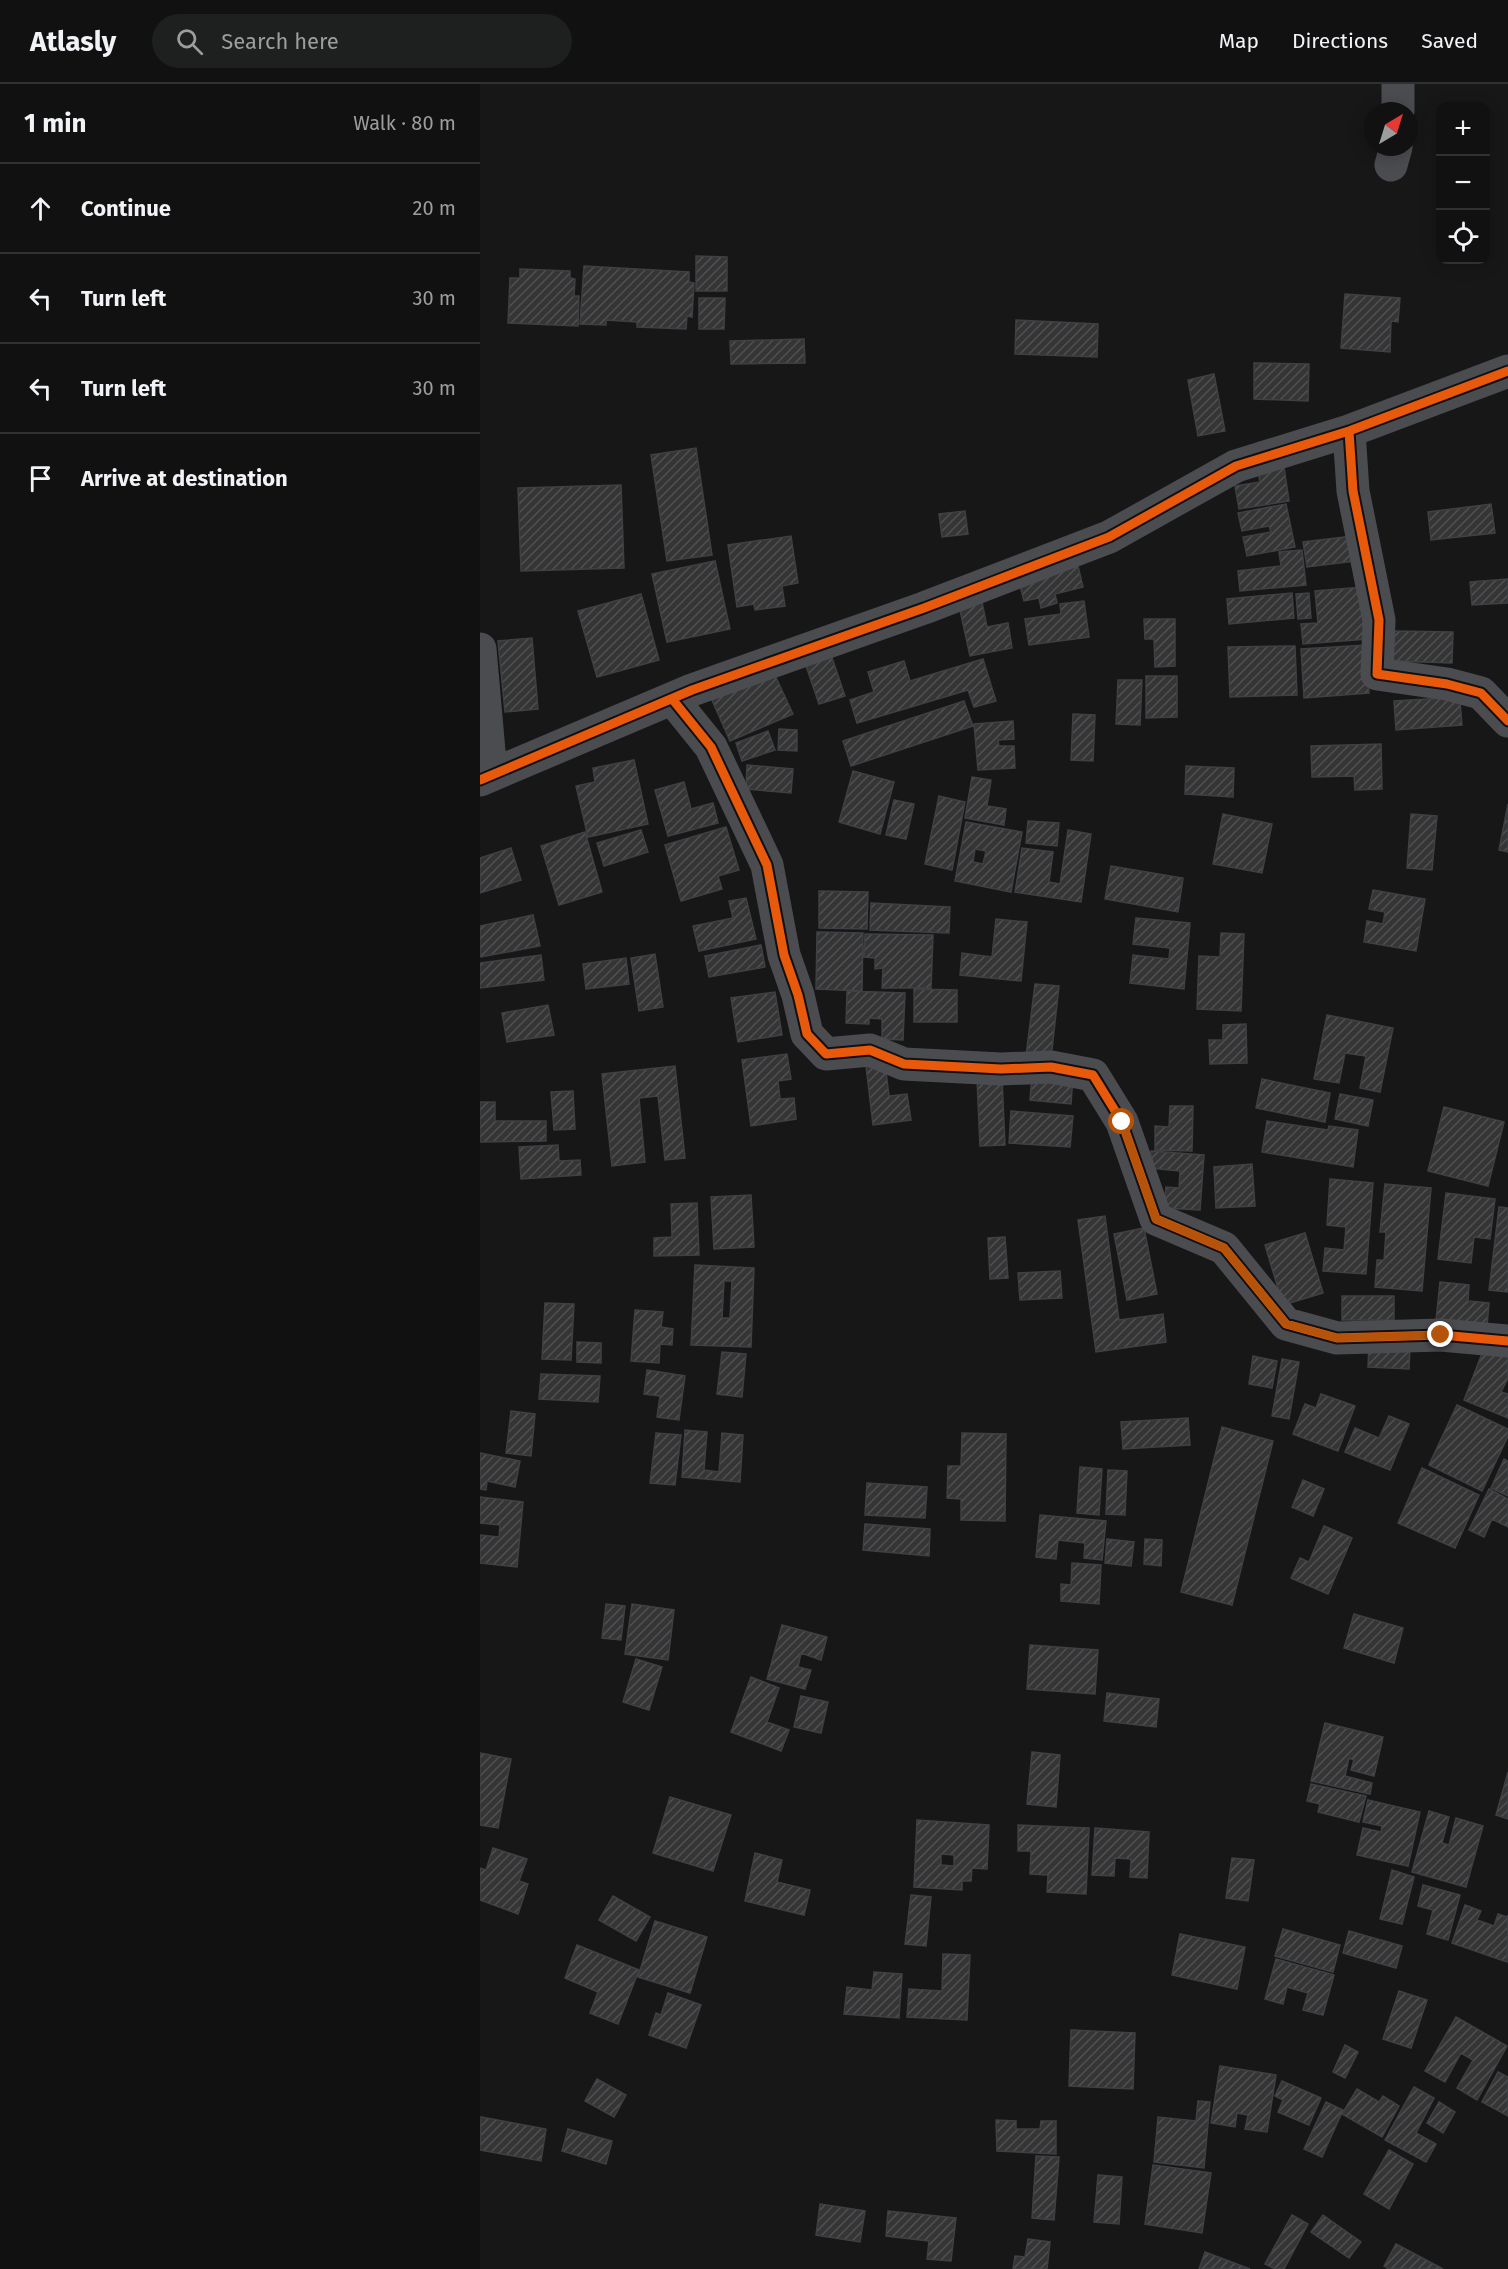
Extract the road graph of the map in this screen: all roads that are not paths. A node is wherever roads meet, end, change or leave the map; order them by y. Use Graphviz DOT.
graph roads {
  1 [pos="1398,84"];
  2 [pos="1398,102"];
  3 [pos="1508,371"];
  4 [pos="1349,431"];
  5 [pos="480,649"];
  6 [pos="673,700"];
  7 [pos="1508,721"];
  8 [pos="486,777"];
  9 [pos="1508,1341"];
  1 -- 2 [label="street"];
  3 -- 4 [label="street"];
  4 -- 6 [label="street"];
  4 -- 7 [label="street"];
  5 -- 8 [label="street"];
  6 -- 8 [label="street"];
  6 -- 9 [label="street"];
}
